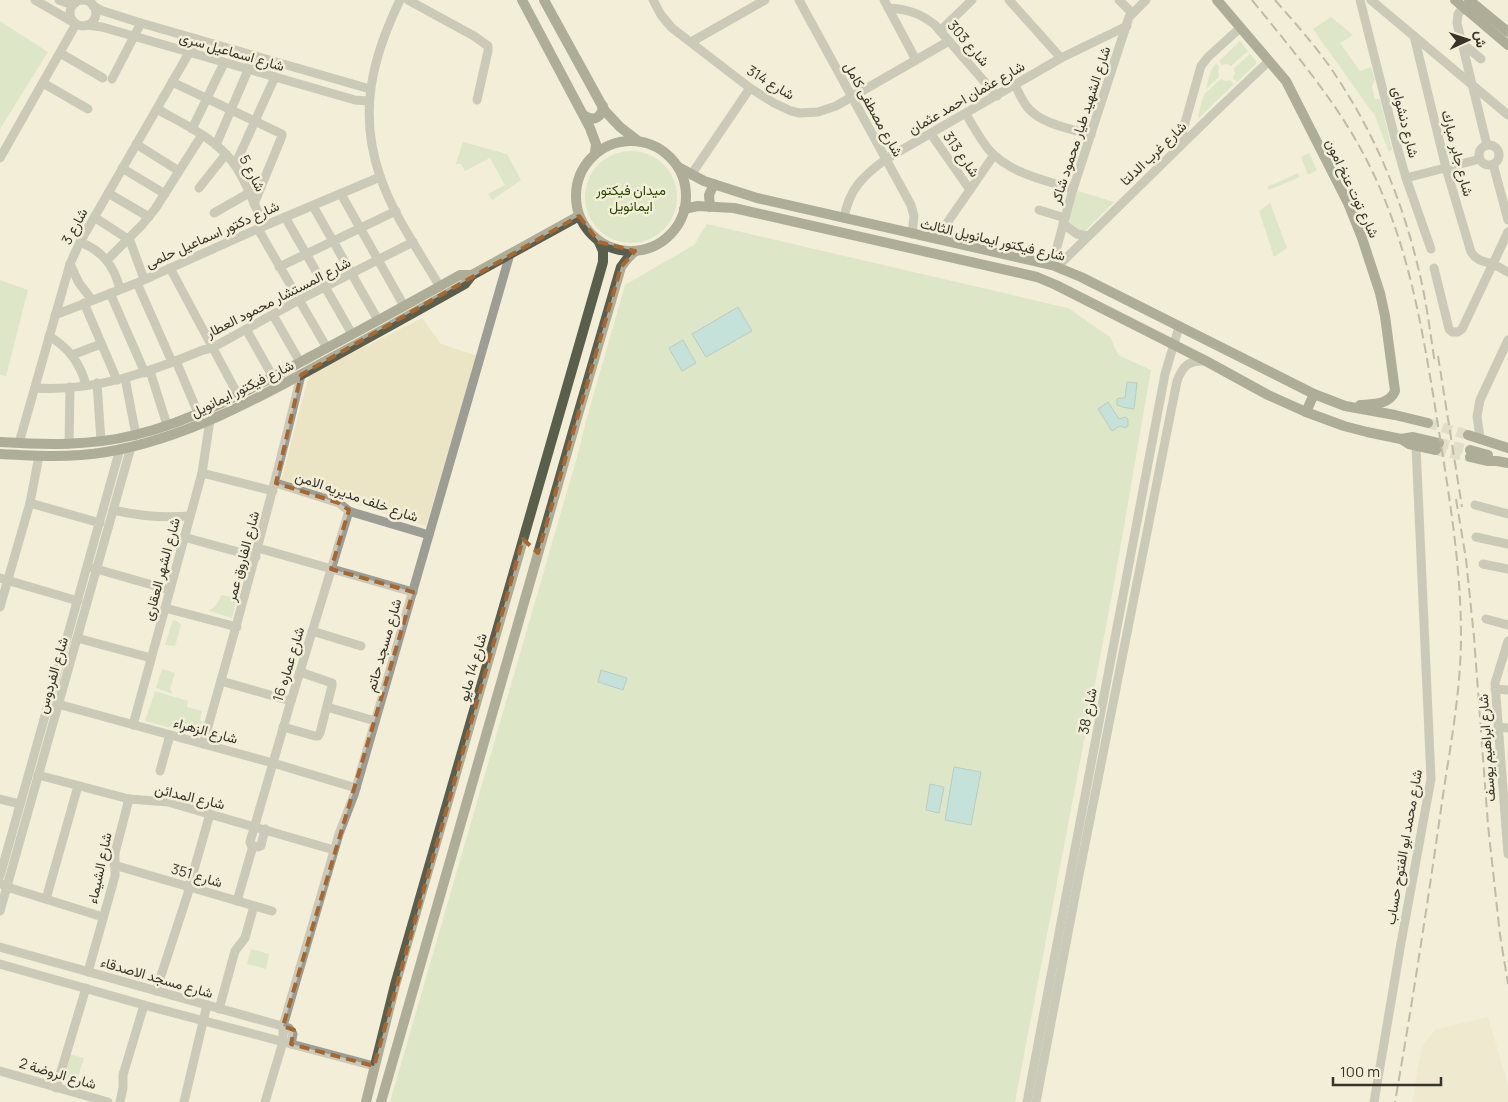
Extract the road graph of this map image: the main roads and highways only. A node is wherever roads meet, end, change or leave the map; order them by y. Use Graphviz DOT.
graph roads {
  1 [pos="522,0"];
  2 [pos="544,0"];
  3 [pos="1217,0"];
  4 [pos="1463,2"];
  5 [pos="1508,32"];
  6 [pos="1508,45"];
  7 [pos="602,106"];
  8 [pos="585,116"];
  9 [pos="638,141"];
  10 [pos="595,153"];
  11 [pos="678,167"];
  12 [pos="714,184"];
  13 [pos="710,207"];
  14 [pos="684,209"];
  15 [pos="579,216"];
  16 [pos="599,242"];
  17 [pos="635,251"];
  18 [pos="472,275"];
  19 [pos="1314,394"];
  20 [pos="1345,406"];
  21 [pos="1306,412"];
  22 [pos="1428,423"];
  23 [pos="1468,435"];
  24 [pos="1401,439"];
  25 [pos="103,441"];
  26 [pos="0,442"];
  27 [pos="1508,448"];
  28 [pos="106,452"];
  29 [pos="1470,453"];
  30 [pos="0,454"];
  31 [pos="1508,464"];
  32 [pos="521,546"];
  33 [pos="538,553"];
  34 [pos="366,1102"];
  35 [pos="382,1102"];
  1 -- 8 [label="main road"];
  2 -- 7 [label="main road"];
  3 -- 20 [label="main road, شارع توت عنخ امون"];
  4 -- 5 [label="main road"];
  4 -- 6 [label="main road"];
  7 -- 8 [label="main road"];
  7 -- 9 [label="main road"];
  8 -- 10 [label="main road"];
  9 -- 10 [label="main road"];
  9 -- 11 [label="main road"];
  10 -- 15 [label="main road"];
  11 -- 12 [label="main road, شارع فيكتور ايمانويل الثالث"];
  11 -- 14 [label="main road"];
  12 -- 13 [label="main road"];
  12 -- 19 [label="main road, شارع فيكتور ايمانويل الثالث"];
  13 -- 14 [label="main road, شارع فيكتور ايمانويل الثالث"];
  13 -- 21 [label="main road, شارع فيكتور ايمانويل الثالث"];
  14 -- 17 [label="main road"];
  15 -- 16 [label="main road"];
  15 -- 18 [label="main road, شارع فيكتور ايمانويل"];
  16 -- 17 [label="main road"];
  16 -- 32 [label="main road, شارع 14 مايو"];
  17 -- 33 [label="main road"];
  18 -- 25 [label="main road, شارع فيكتور ايمانويل"];
  18 -- 28 [label="main road, شارع فيكتور ايمانويل"];
  19 -- 20 [label="main road, شارع فيكتور ايمانويل الثالث"];
  19 -- 21 [label="main road"];
  20 -- 22 [label="main road, شارع فيكتور ايمانويل الثالث"];
  21 -- 24 [label="main road, شارع فيكتور ايمانويل الثالث"];
  23 -- 27 [label="main road"];
  24 -- 24 [label="main road, شارع فيكتور ايمانويل الثالث"];
  25 -- 26 [label="main road, شارع فيكتور ايمانويل"];
  25 -- 28 [label="main road"];
  28 -- 30 [label="main road, شارع فيكتور ايمانويل"];
  29 -- 31 [label="main road"];
  32 -- 33 [label="main road"];
  32 -- 34 [label="main road, شارع 14 مايو"];
  33 -- 35 [label="main road"];
}
